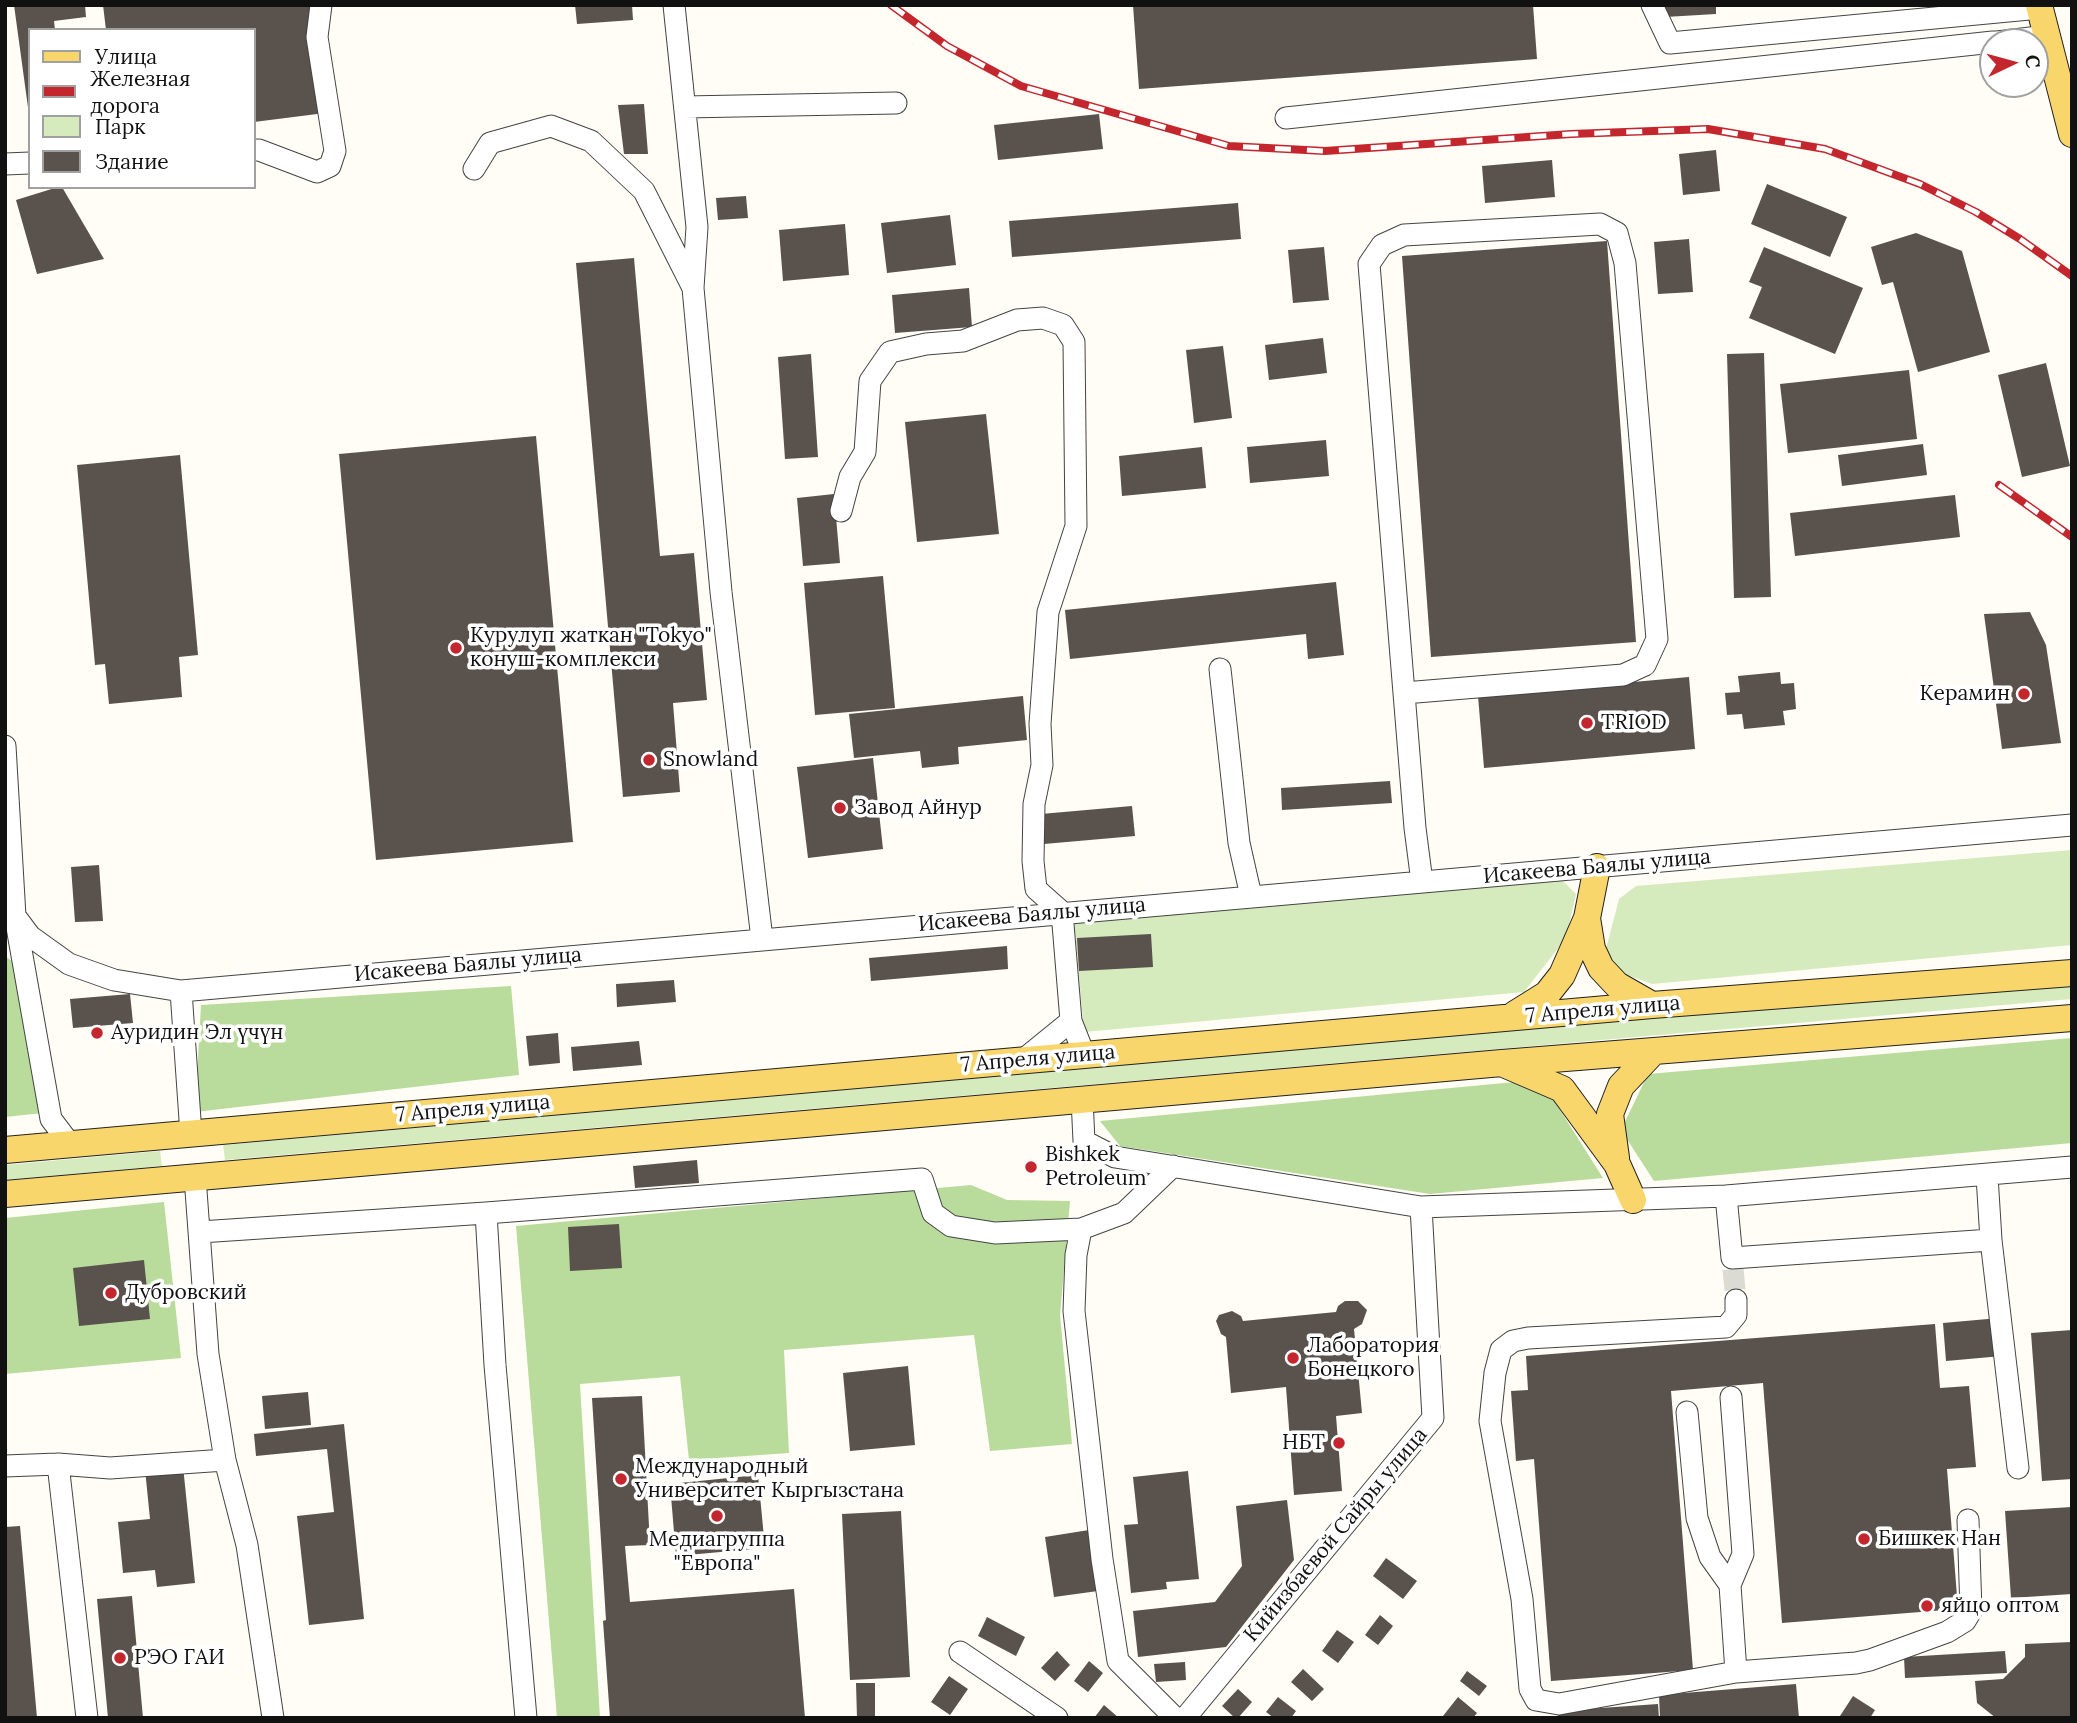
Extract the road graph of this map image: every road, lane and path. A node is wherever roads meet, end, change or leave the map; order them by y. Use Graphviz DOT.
graph roads {
  1 [pos="321,5"];
  2 [pos="674,5"];
  3 [pos="1652,5"];
  4 [pos="2040,7"];
  5 [pos="2045,28"];
  6 [pos="1979,44"];
  7 [pos="2049,44"];
  8 [pos="896,103"];
  9 [pos="685,107"];
  10 [pos="1286,118"];
  11 [pos="2072,134"];
  12 [pos="256,150"];
  13 [pos="28,163"];
  14 [pos="5,164"];
  15 [pos="474,169"];
  16 [pos="693,288"];
  17 [pos="841,511"];
  18 [pos="1220,669"];
  19 [pos="1404,693"];
  20 [pos="5,746"];
  21 [pos="2072,825"];
  22 [pos="1597,867"];
  23 [pos="1422,881"];
  24 [pos="1251,896"];
  25 [pos="1062,912"];
  26 [pos="15,916"];
  27 [pos="1587,918"];
  28 [pos="762,939"];
  29 [pos="2072,973"];
  30 [pos="181,991"];
  31 [pos="1652,1005"];
  32 [pos="1508,1018"];
  33 [pos="2072,1018"];
  34 [pos="1072,1021"];
  35 [pos="1654,1051"];
  36 [pos="1084,1054"];
  37 [pos="1023,1060"];
  38 [pos="1502,1063"];
  39 [pos="1082,1099"];
  40 [pos="191,1133"];
  41 [pos="70,1144"];
  42 [pos="5,1150"];
  43 [pos="1617,1164"];
  44 [pos="1173,1166"];
  45 [pos="2072,1167"];
  46 [pos="1987,1176"];
  47 [pos="195,1177"];
  48 [pos="5,1194"];
  49 [pos="1726,1196"];
  50 [pos="1633,1200"];
  51 [pos="1421,1207"];
  52 [pos="486,1213"];
  53 [pos="1081,1229"];
  54 [pos="200,1232"];
  55 [pos="1991,1240"];
  56 [pos="1736,1300"];
  57 [pos="1731,1397"];
  58 [pos="1687,1412"];
  59 [pos="225,1460"];
  60 [pos="58,1464"];
  61 [pos="5,1466"];
  62 [pos="2018,1468"];
  63 [pos="1968,1520"];
  64 [pos="1730,1585"];
  65 [pos="960,1652"];
  66 [pos="1736,1672"];
  67 [pos="87,1718"];
  68 [pos="273,1718"];
  69 [pos="526,1718"];
  70 [pos="1057,1718"];
  71 [pos="1175,1718"];
  72 [pos="1185,1718"];
  1 -- 12 [label="street"];
  2 -- 9 [label="street"];
  3 -- 4 [label="street"];
  4 -- 5 [label="main road"];
  6 -- 10 [label="street"];
  7 -- 11 [label="main road"];
  8 -- 9 [label="street"];
  9 -- 16 [label="street"];
  13 -- 14 [label="street"];
  15 -- 16 [label="street"];
  16 -- 28 [label="street"];
  17 -- 25 [label="street"];
  18 -- 24 [label="street"];
  19 -- 19 [label="street"];
  19 -- 23 [label="street"];
  20 -- 26 [label="street"];
  21 -- 22 [label="street, Исакеева Баялы улица"];
  22 -- 23 [label="street, Исакеева Баялы улица"];
  22 -- 27 [label="main road"];
  23 -- 24 [label="street, Исакеева Баялы улица"];
  24 -- 25 [label="street, Исакеева Баялы улица"];
  25 -- 28 [label="street, Исакеева Баялы улица"];
  25 -- 34 [label="street"];
  26 -- 30 [label="street, Исакеева Баялы улица"];
  26 -- 41 [label="street"];
  27 -- 31 [label="main road"];
  27 -- 32 [label="main road"];
  28 -- 30 [label="street, Исакеева Баялы улица"];
  29 -- 31 [label="main road, 7 Апреля улица"];
  30 -- 40 [label="street"];
  31 -- 32 [label="main road, 7 Апреля улица"];
  32 -- 36 [label="main road, 7 Апреля улица"];
  33 -- 35 [label="main road, 7 Апреля улица"];
  34 -- 36 [label="street"];
  34 -- 37 [label="street"];
  35 -- 38 [label="main road, 7 Апреля улица"];
  35 -- 43 [label="main road"];
  36 -- 37 [label="main road, 7 Апреля улица"];
  37 -- 40 [label="main road, 7 Апреля улица"];
  38 -- 39 [label="main road, 7 Апреля улица"];
  38 -- 43 [label="main road"];
  39 -- 44 [label="street"];
  39 -- 47 [label="main road, 7 Апреля улица"];
  40 -- 41 [label="main road, 7 Апреля улица"];
  40 -- 47 [label="main road"];
  41 -- 42 [label="main road, 7 Апреля улица"];
  43 -- 50 [label="main road"];
  44 -- 51 [label="street"];
  44 -- 53 [label="street"];
  45 -- 46 [label="street"];
  46 -- 49 [label="street"];
  46 -- 55 [label="street"];
  47 -- 48 [label="main road, 7 Апреля улица"];
  47 -- 54 [label="street"];
  49 -- 50 [label="street"];
  49 -- 55 [label="street"];
  50 -- 51 [label="street"];
  51 -- 72 [label="street, Кийизбаевой Сайры улица"];
  52 -- 53 [label="street"];
  52 -- 54 [label="street"];
  52 -- 69 [label="street"];
  53 -- 71 [label="street"];
  54 -- 59 [label="street"];
  55 -- 62 [label="street"];
  56 -- 66 [label="street"];
  57 -- 64 [label="street"];
  58 -- 64 [label="street"];
  59 -- 60 [label="street"];
  59 -- 68 [label="street"];
  60 -- 61 [label="street"];
  60 -- 67 [label="street"];
  63 -- 66 [label="street"];
  64 -- 66 [label="street"];
  65 -- 70 [label="street"];
}
